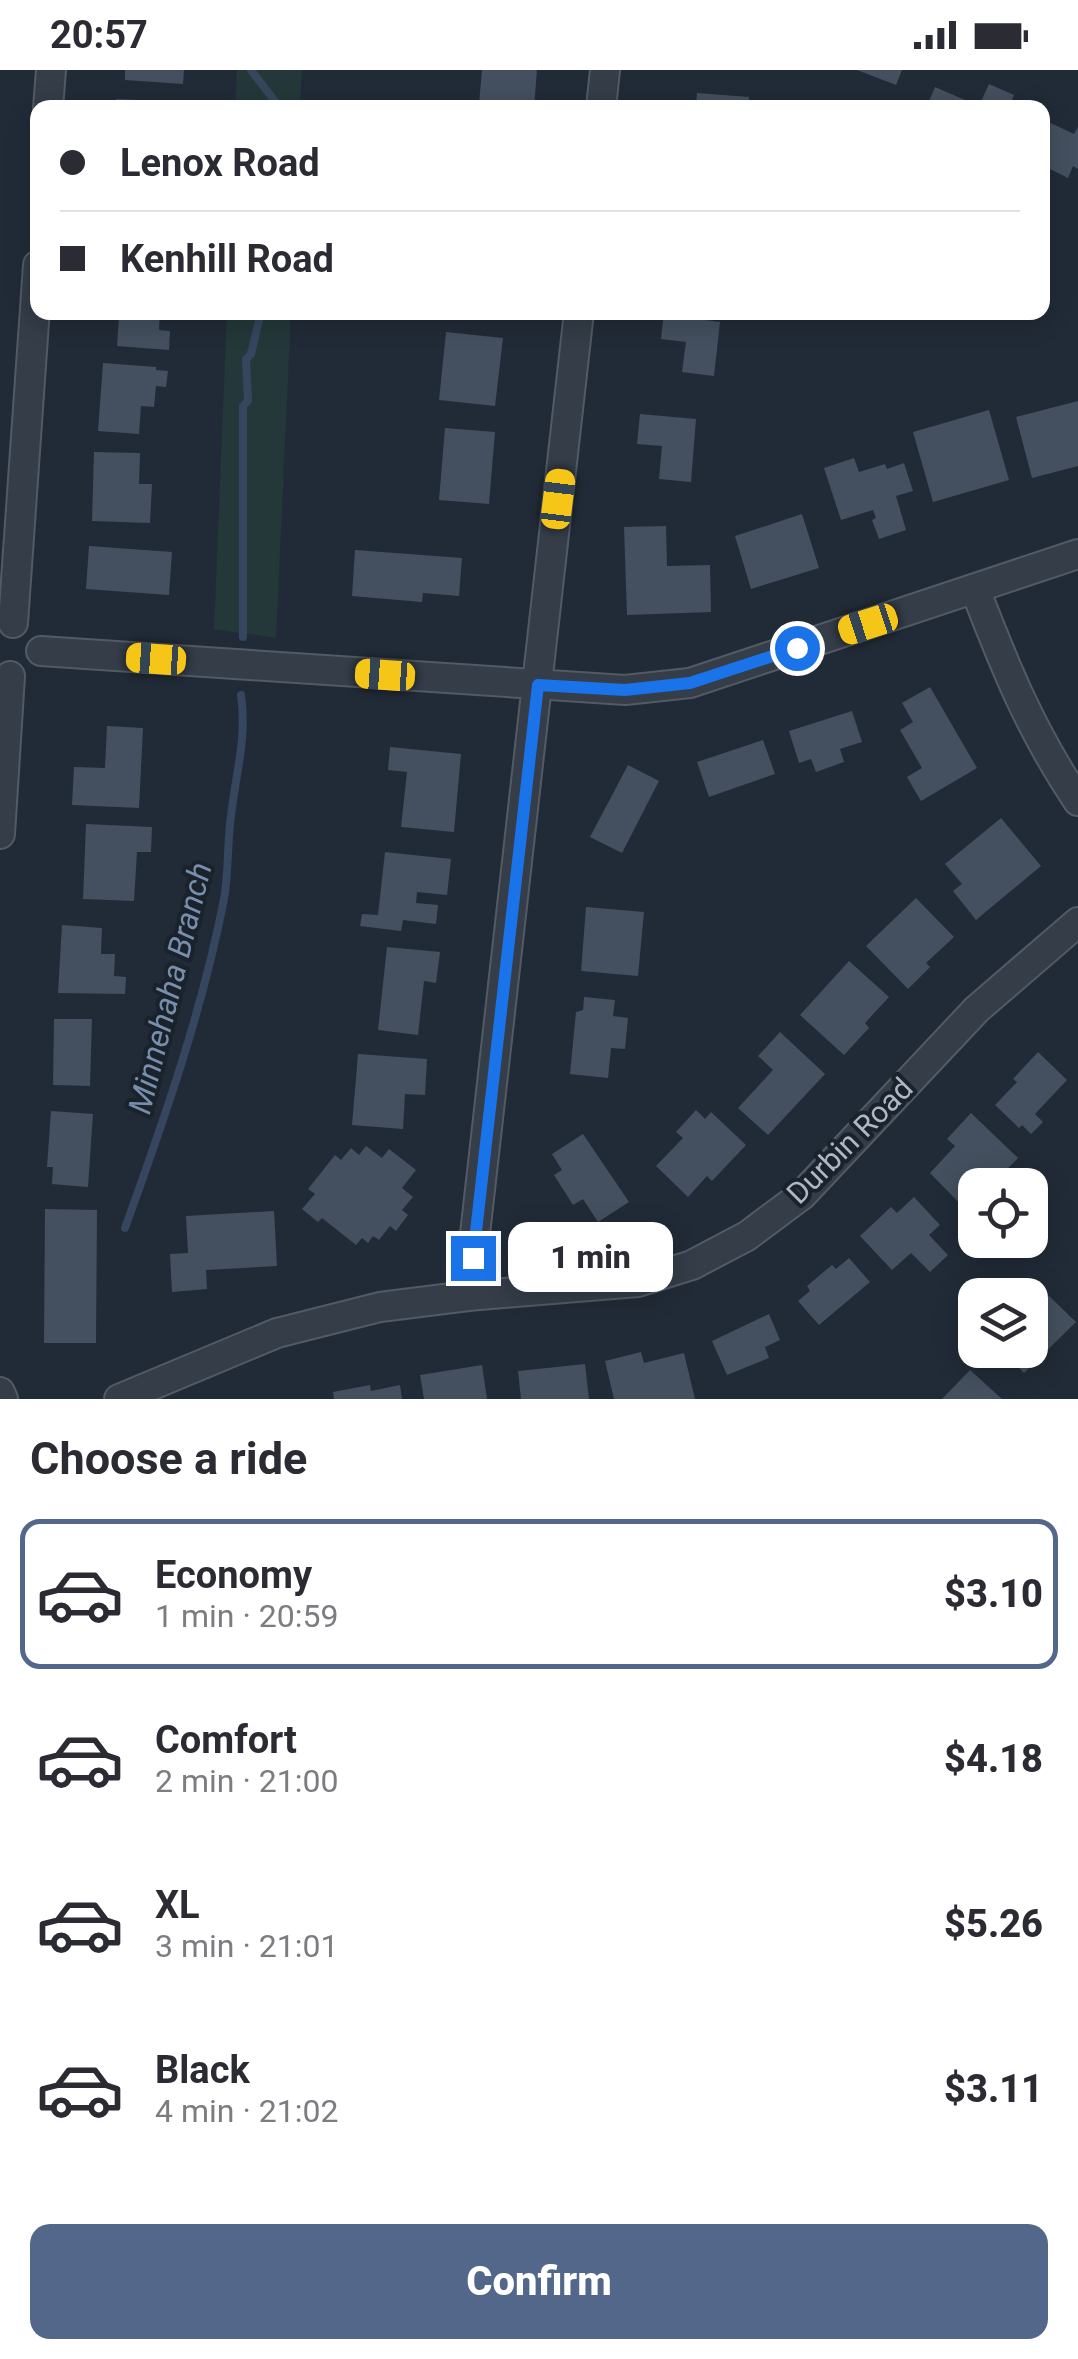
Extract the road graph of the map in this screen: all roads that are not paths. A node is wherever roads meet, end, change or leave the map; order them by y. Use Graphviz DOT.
graph roads {
  1 [pos="51,70"];
  2 [pos="605,70"];
  3 [pos="49,100"];
  4 [pos="602,100"];
  5 [pos="33,320"];
  6 [pos="577,320"];
  7 [pos="1078,554"];
  8 [pos="976,589"];
  9 [pos="6,625"];
  10 [pos="41,651"];
  11 [pos="5,674"];
  12 [pos="538,685"];
  13 [pos="1078,801"];
  14 [pos="0,834"];
  15 [pos="1078,922"];
  16 [pos="468,1296"];
  17 [pos="119,1399"];
  1 -- 3 [label="street"];
  2 -- 4 [label="street"];
  5 -- 9 [label="street"];
  6 -- 12 [label="street"];
  7 -- 8 [label="street"];
  8 -- 12 [label="street"];
  8 -- 13 [label="street"];
  9 -- 10 [label="street"];
  10 -- 11 [label="street"];
  10 -- 12 [label="street"];
  11 -- 14 [label="street"];
  12 -- 16 [label="street"];
  15 -- 16 [label="street, Durbin Road"];
  16 -- 17 [label="street, Durbin Road"];
}
